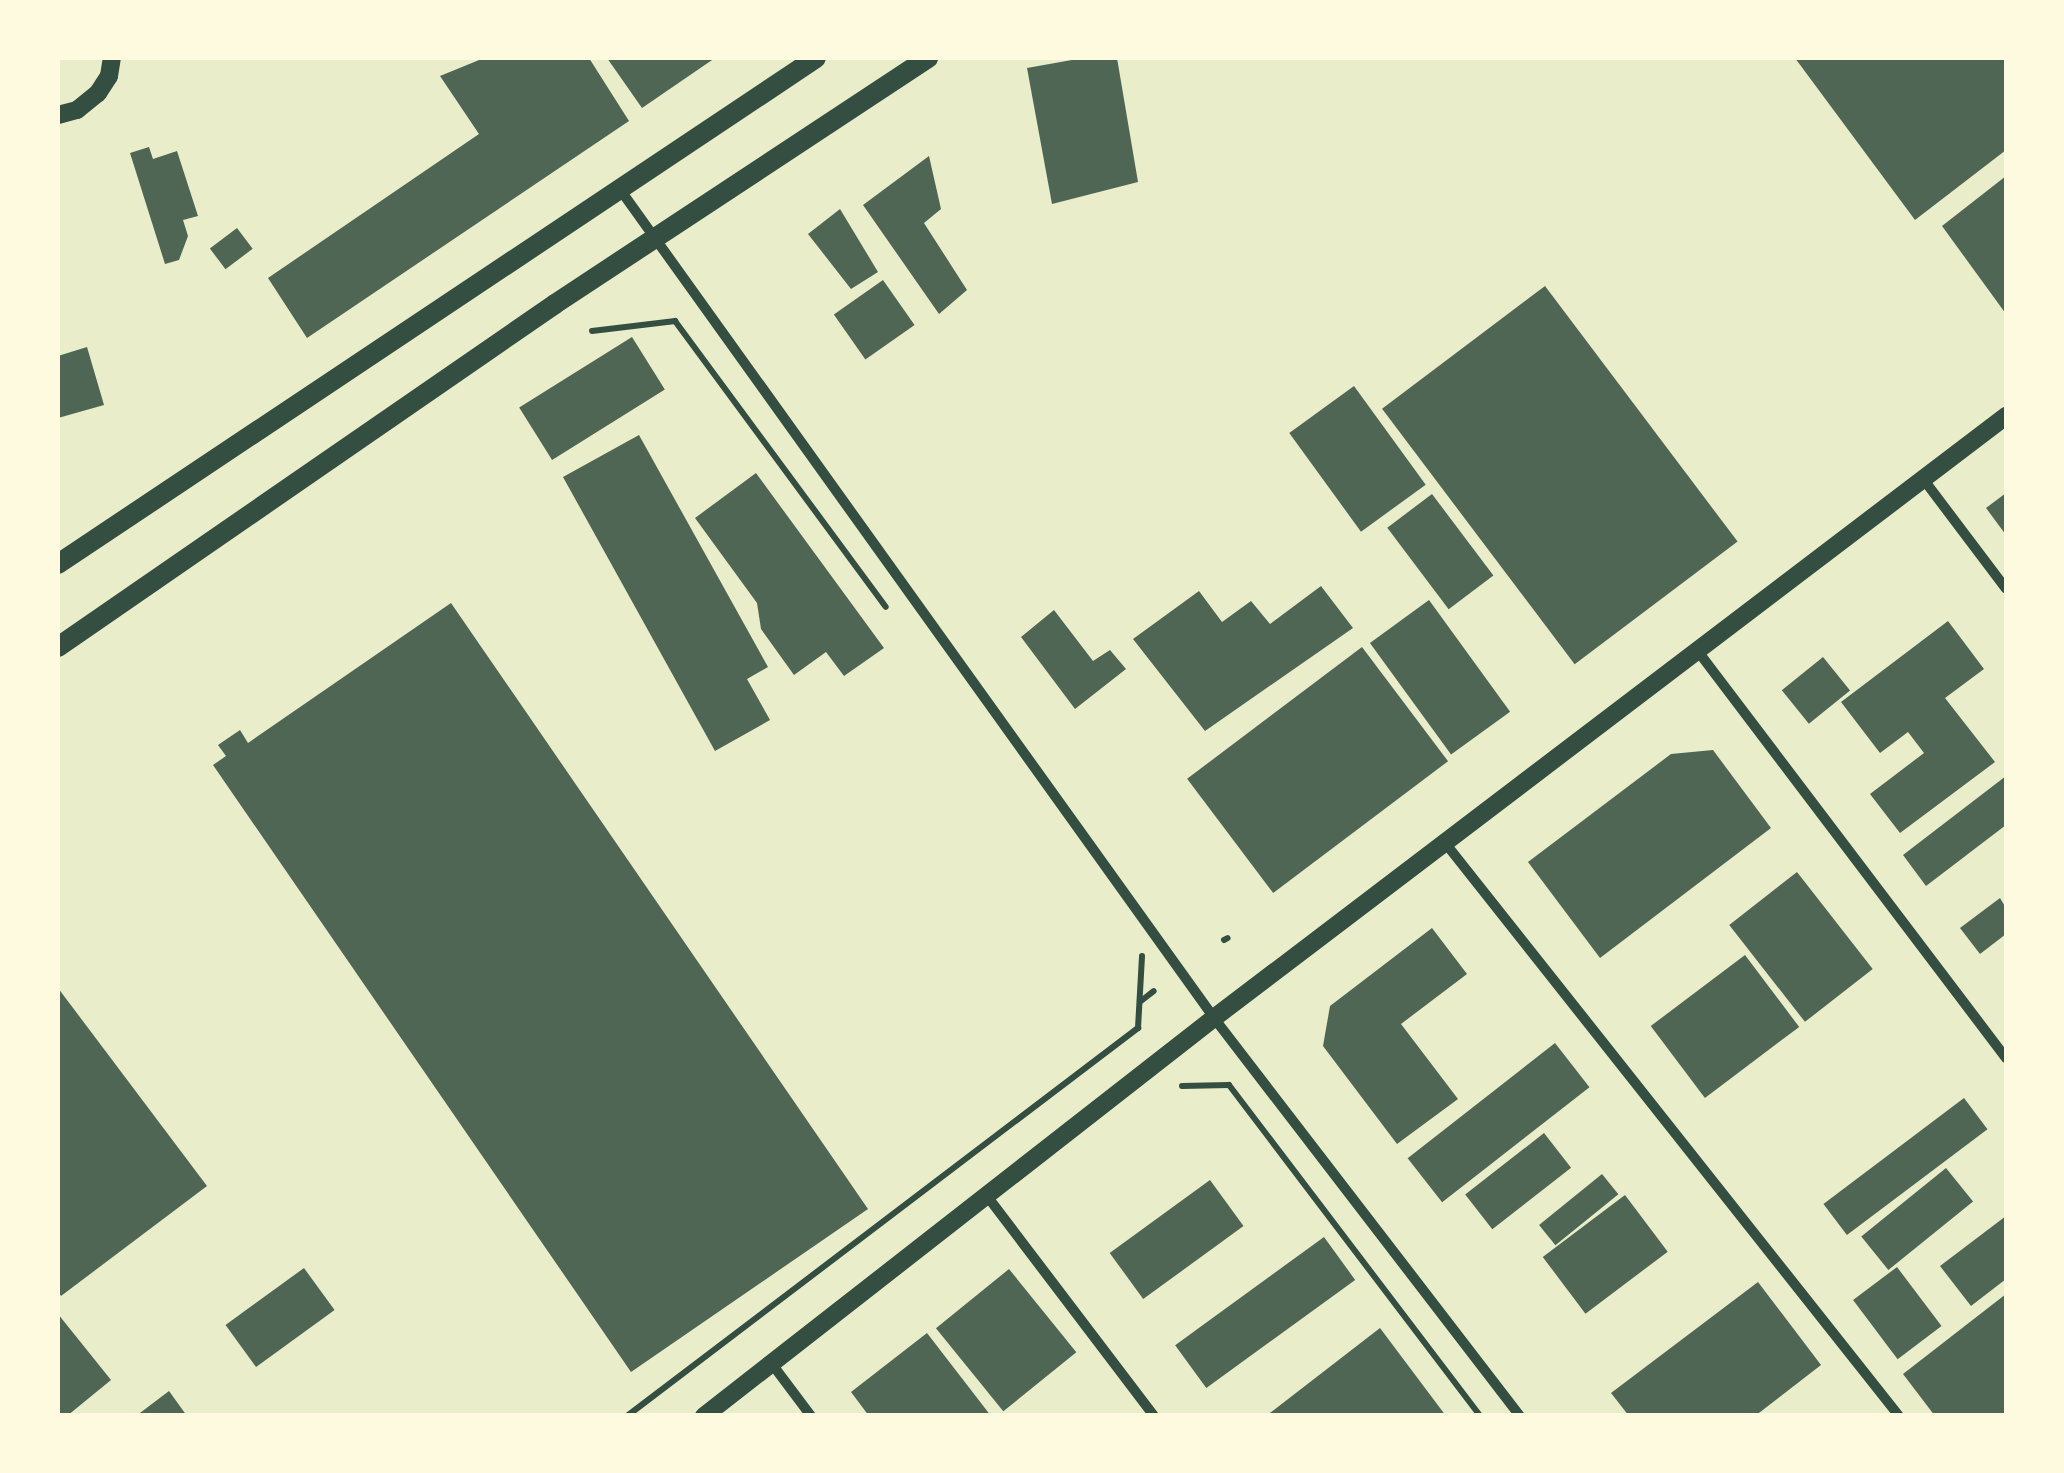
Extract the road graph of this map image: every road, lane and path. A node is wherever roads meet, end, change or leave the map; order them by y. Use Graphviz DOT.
graph roads {
  1 [pos="112,58"];
  2 [pos="816,58"];
  3 [pos="928,58"];
  4 [pos="58,115"];
  5 [pos="619,188"];
  6 [pos="656,236"];
  7 [pos="592,331"];
  8 [pos="2006,416"];
  9 [pos="1924,480"];
  10 [pos="58,564"];
  11 [pos="2006,589"];
  12 [pos="897,622"];
  13 [pos="58,648"];
  14 [pos="1700,654"];
  15 [pos="1446,844"];
  16 [pos="1142,954"];
  17 [pos="1154,991"];
  18 [pos="1141,1001"];
  19 [pos="1214,1018"];
  20 [pos="2006,1058"];
  21 [pos="1182,1086"];
  22 [pos="986,1196"];
  23 [pos="772,1364"];
  24 [pos="627,1416"];
  25 [pos="704,1416"];
  26 [pos="811,1416"];
  27 [pos="1154,1416"];
  28 [pos="1480,1416"];
  29 [pos="1520,1416"];
  30 [pos="1899,1416"];
  1 -- 4 [label="street"];
  2 -- 5 [label="main road"];
  3 -- 6 [label="main road"];
  5 -- 6 [label="street"];
  5 -- 10 [label="main road"];
  6 -- 13 [label="main road"];
  6 -- 19 [label="street"];
  7 -- 12 [label="path"];
  8 -- 9 [label="street"];
  9 -- 11 [label="street"];
  9 -- 14 [label="street"];
  14 -- 15 [label="street"];
  14 -- 20 [label="street"];
  15 -- 19 [label="street"];
  15 -- 30 [label="street"];
  16 -- 18 [label="path"];
  17 -- 18 [label="path"];
  18 -- 24 [label="path"];
  19 -- 22 [label="street"];
  19 -- 29 [label="street"];
  21 -- 28 [label="path"];
  22 -- 23 [label="street"];
  22 -- 27 [label="street"];
  23 -- 25 [label="street"];
  23 -- 26 [label="street"];
}
